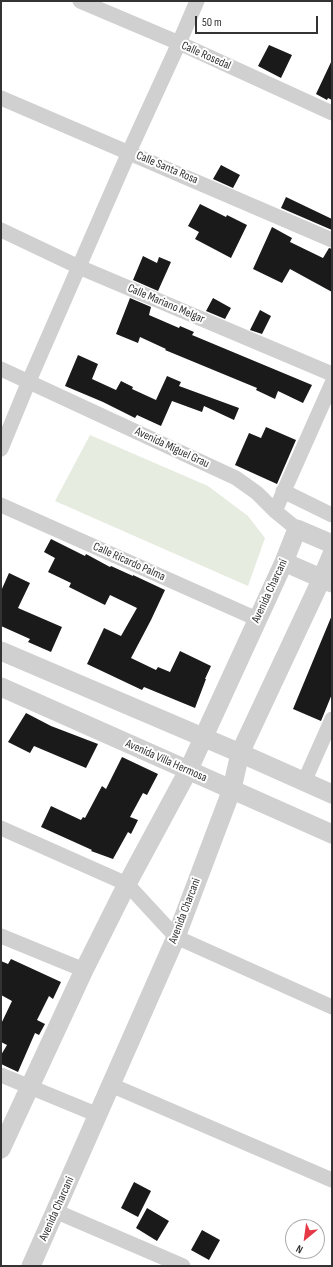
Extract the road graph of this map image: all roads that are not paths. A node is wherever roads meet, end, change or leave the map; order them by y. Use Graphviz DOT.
graph roads {
  1 [pos="80,1"];
  2 [pos="197,1"];
  3 [pos="179,44"];
  4 [pos="1,98"];
  5 [pos="332,113"];
  6 [pos="129,152"];
  7 [pos="1,230"];
  8 [pos="332,240"];
  9 [pos="79,267"];
  10 [pos="1,369"];
  11 [pos="332,374"];
  12 [pos="29,381"];
  13 [pos="332,383"];
  14 [pos="1,449"];
  15 [pos="283,491"];
  16 [pos="1,505"];
  17 [pos="274,511"];
  18 [pos="332,514"];
  19 [pos="297,529"];
  20 [pos="332,544"];
  21 [pos="332,554"];
  22 [pos="284,562"];
  23 [pos="327,581"];
  24 [pos="257,619"];
  25 [pos="1,651"];
  26 [pos="1,687"];
  27 [pos="332,719"];
  28 [pos="203,738"];
  29 [pos="240,753"];
  30 [pos="188,771"];
  31 [pos="304,782"];
  32 [pos="232,789"];
  33 [pos="332,794"];
  34 [pos="1,828"];
  35 [pos="332,834"];
  36 [pos="127,884"];
  37 [pos="1,936"];
  38 [pos="176,937"];
  39 [pos="84,970"];
  40 [pos="332,1007"];
  41 [pos="1,1074"];
  42 [pos="111,1085"];
  43 [pos="31,1087"];
  44 [pos="98,1114"];
  45 [pos="1,1149"];
  46 [pos="332,1180"];
  47 [pos="55,1211"];
  48 [pos="31,1266"];
  49 [pos="183,1266"];
  1 -- 3 [label="street, Calle Rosedal"];
  2 -- 3 [label="street"];
  3 -- 5 [label="street, Calle Rosedal"];
  3 -- 6 [label="street"];
  4 -- 6 [label="street, Calle Santa Rosa"];
  6 -- 8 [label="street, Calle Santa Rosa"];
  6 -- 9 [label="street"];
  7 -- 9 [label="street, Calle Mariano Melgar"];
  9 -- 11 [label="street, Calle Mariano Melgar"];
  9 -- 12 [label="street"];
  10 -- 12 [label="street, Avenida Miguel Grau"];
  12 -- 14 [label="street"];
  12 -- 17 [label="street, Avenida Miguel Grau"];
  13 -- 15 [label="street"];
  15 -- 17 [label="street"];
  15 -- 18 [label="street"];
  16 -- 24 [label="street, Calle Ricardo Palma"];
  17 -- 19 [label="street, Avenida Miguel Grau"];
  19 -- 20 [label="street, Avenida Miguel Grau"];
  19 -- 22 [label="street, Avenida Charcani"];
  21 -- 23 [label="street, Avenida Charcani"];
  22 -- 23 [label="street"];
  22 -- 24 [label="street, Avenida Charcani"];
  23 -- 29 [label="street, Avenida Charcani"];
  24 -- 28 [label="street, Avenida Charcani"];
  25 -- 28 [label="street"];
  26 -- 30 [label="street, Avenida Villa Hermosa"];
  27 -- 31 [label="street"];
  28 -- 29 [label="street"];
  28 -- 30 [label="street, Avenida Charcani"];
  29 -- 31 [label="street"];
  29 -- 32 [label="street, Avenida Charcani"];
  30 -- 32 [label="street, Avenida Villa Hermosa"];
  30 -- 36 [label="street, Avenida Charcani"];
  31 -- 33 [label="street"];
  32 -- 35 [label="street, Avenida Villa Hermosa"];
  32 -- 38 [label="street, Avenida Charcani"];
  34 -- 36 [label="street"];
  36 -- 38 [label="street"];
  36 -- 39 [label="street, Avenida Charcani"];
  37 -- 39 [label="street"];
  38 -- 40 [label="street"];
  38 -- 42 [label="street, Avenida Charcani"];
  39 -- 43 [label="street, Avenida Charcani"];
  41 -- 43 [label="street"];
  42 -- 44 [label="street, Avenida Charcani"];
  42 -- 46 [label="street"];
  43 -- 44 [label="street"];
  43 -- 45 [label="street, Avenida Charcani"];
  44 -- 47 [label="street, Avenida Charcani"];
  47 -- 48 [label="street, Avenida Charcani"];
  47 -- 49 [label="street"];
}
